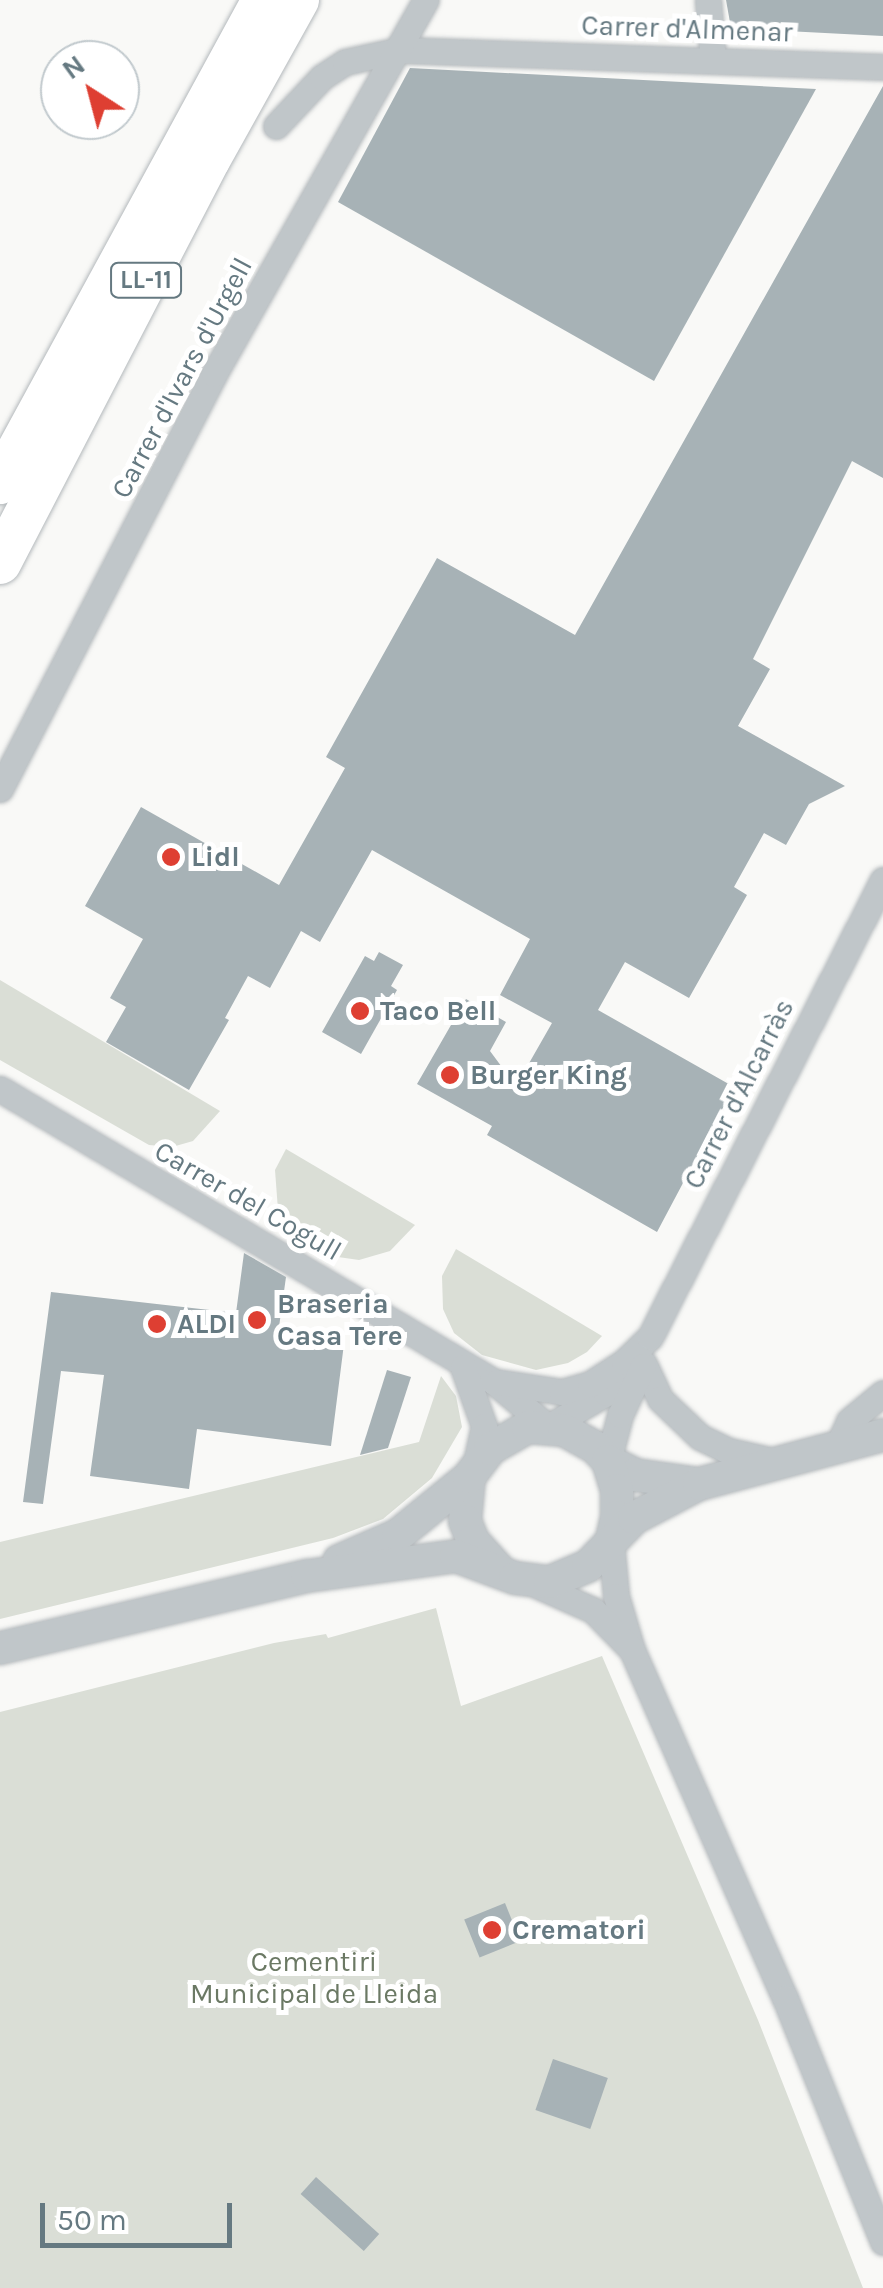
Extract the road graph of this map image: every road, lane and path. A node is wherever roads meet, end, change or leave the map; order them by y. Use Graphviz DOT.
graph roads {
  1 [pos="239,0"];
  2 [pos="263,0"];
  3 [pos="298,0"];
  4 [pos="426,0"];
  5 [pos="708,0"];
  6 [pos="236,48"];
  7 [pos="398,50"];
  8 [pos="713,59"];
  9 [pos="883,67"];
  10 [pos="276,126"];
  11 [pos="0,483"];
  12 [pos="0,563"];
  13 [pos="0,789"];
  14 [pos="883,880"];
  15 [pos="0,1089"];
  16 [pos="643,1351"];
  17 [pos="464,1367"];
  18 [pos="493,1381"];
  19 [pos="883,1392"];
  20 [pos="548,1427"];
  21 [pos="883,1435"];
  22 [pos="838,1445"];
  23 [pos="608,1461"];
  24 [pos="778,1462"];
  25 [pos="472,1472"];
  26 [pos="699,1484"];
  27 [pos="610,1542"];
  28 [pos="307,1576"];
  29 [pos="516,1577"];
  30 [pos="0,1648"];
  31 [pos="632,1650"];
  32 [pos="883,2242"];
  1 -- 6 [label="highway"];
  2 -- 6 [label="highway, LL-11"];
  3 -- 12 [label="highway, LL-11"];
  4 -- 7 [label="street, Carrer d'Ivars d'Urgell"];
  5 -- 8 [label="street"];
  6 -- 11 [label="highway, LL-11"];
  7 -- 8 [label="street, Carrer d'Almenar"];
  7 -- 10 [label="street, Carrer d'Almenar"];
  7 -- 13 [label="street, Carrer d'Ivars d'Urgell"];
  8 -- 9 [label="street, Carrer d'Almenar"];
  14 -- 16 [label="street, Carrer d'Alcarràs"];
  15 -- 17 [label="street, Carrer del Cogull"];
  16 -- 18 [label="street, Carrer d'Alcarràs"];
  16 -- 20 [label="street, Carrer d'Alcarràs"];
  16 -- 23 [label="street, Carrer d'Alcarràs"];
  16 -- 24 [label="street"];
  17 -- 18 [label="street, Carrer del Cogull"];
  17 -- 25 [label="street"];
  18 -- 20 [label="street, Carrer del Cogull"];
  19 -- 22 [label="street"];
  20 -- 23 [label="street"];
  20 -- 25 [label="street"];
  21 -- 22 [label="street"];
  22 -- 24 [label="street"];
  23 -- 26 [label="street"];
  23 -- 27 [label="street"];
  24 -- 26 [label="street"];
  25 -- 28 [label="street"];
  25 -- 29 [label="street"];
  26 -- 27 [label="street"];
  27 -- 29 [label="street"];
  27 -- 31 [label="street"];
  28 -- 29 [label="street"];
  28 -- 30 [label="street"];
  29 -- 31 [label="street"];
  31 -- 32 [label="street"];
}
